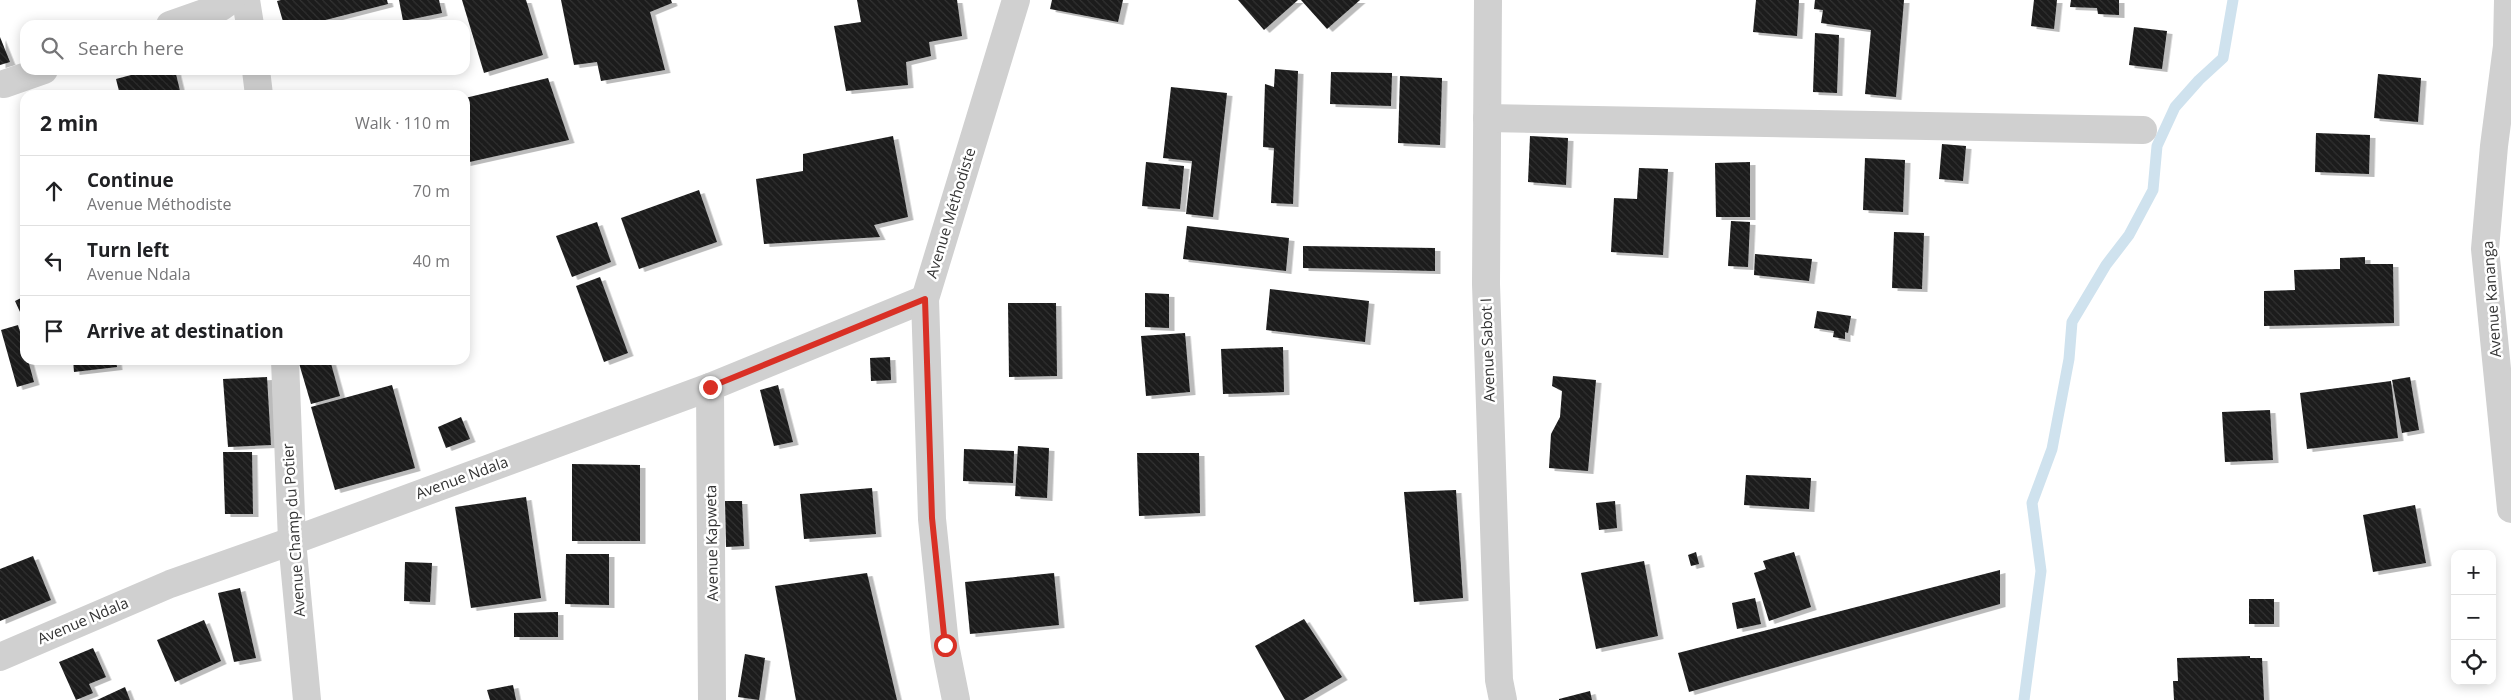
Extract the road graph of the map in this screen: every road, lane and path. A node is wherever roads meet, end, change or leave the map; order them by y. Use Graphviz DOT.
graph roads {
  1 [pos="231,0"];
  2 [pos="246,0"];
  3 [pos="1016,0"];
  4 [pos="1488,0"];
  5 [pos="2508,0"];
  6 [pos="184,20"];
  7 [pos="249,20"];
  8 [pos="30,75"];
  9 [pos="257,75"];
  10 [pos="4,84"];
  11 [pos="258,90"];
  12 [pos="1487,118"];
  13 [pos="2143,130"];
  14 [pos="925,299"];
  15 [pos="285,365"];
  16 [pos="710,387"];
  17 [pos="2511,509"];
  18 [pos="292,541"];
  19 [pos="0,657"];
  20 [pos="307,700"];
  21 [pos="712,700"];
  22 [pos="956,700"];
  23 [pos="1503,700"];
  1 -- 6 [label="street"];
  2 -- 7 [label="street"];
  3 -- 14 [label="street, Avenue Méthodiste"];
  4 -- 12 [label="street, Avenue Sabot I"];
  5 -- 17 [label="street, Avenue Kananga"];
  8 -- 10 [label="street"];
  9 -- 11 [label="street"];
  12 -- 13 [label="street"];
  12 -- 23 [label="street, Avenue Sabot I"];
  14 -- 16 [label="street, Avenue Ndala"];
  14 -- 22 [label="street, Avenue Méthodiste"];
  15 -- 18 [label="street, Avenue Champ du Potier"];
  16 -- 18 [label="street, Avenue Ndala"];
  16 -- 21 [label="street, Avenue Kapweta"];
  18 -- 19 [label="street, Avenue Ndala"];
  18 -- 20 [label="street, Avenue Champ du Potier"];
}
